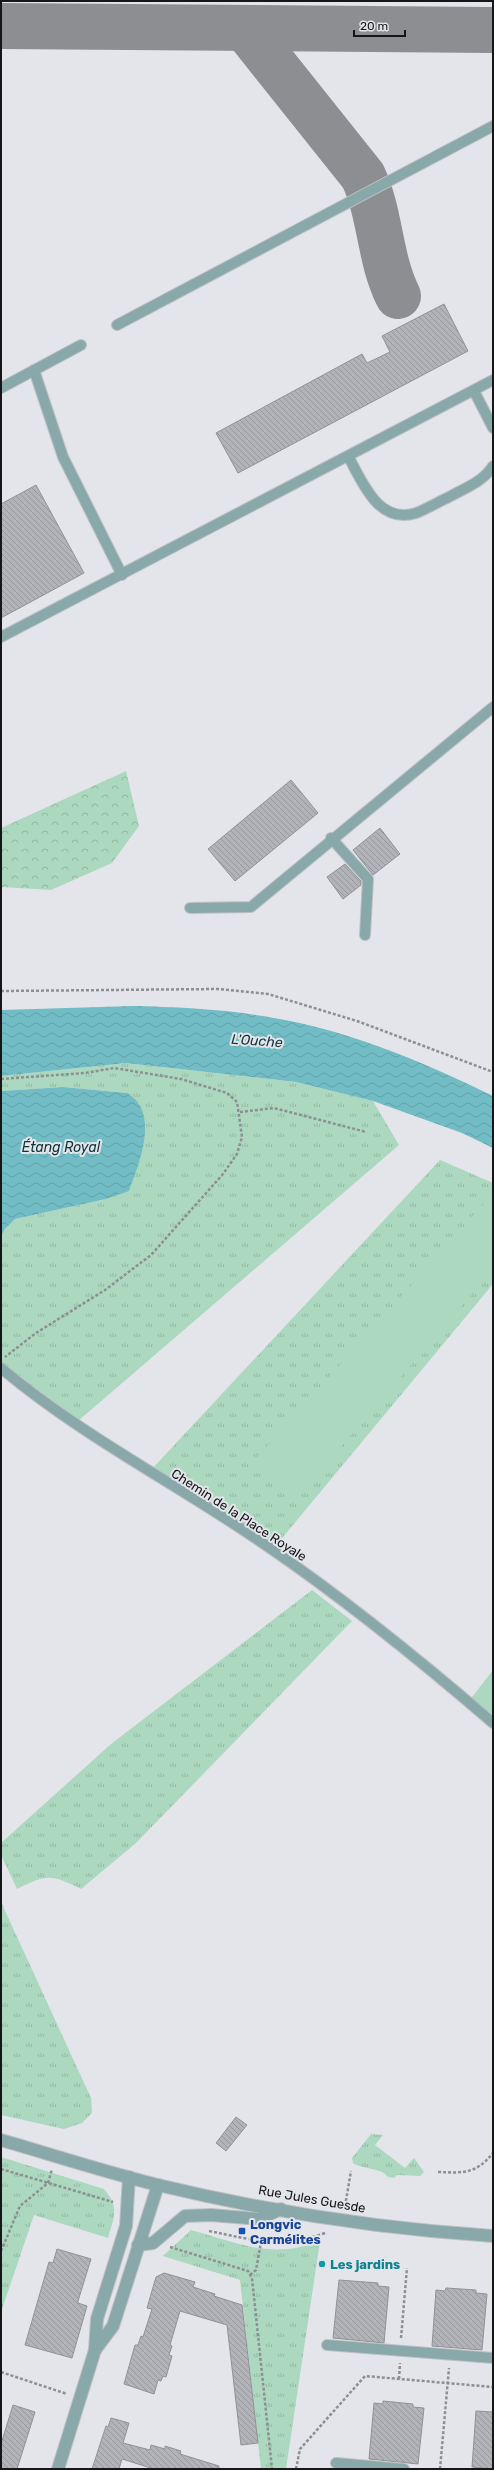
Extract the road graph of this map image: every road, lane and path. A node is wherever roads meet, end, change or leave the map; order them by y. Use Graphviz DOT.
graph roads {
  1 [pos="493,126"];
  2 [pos="117,325"];
  3 [pos="81,345"];
  4 [pos="34,370"];
  5 [pos="493,380"];
  6 [pos="1,388"];
  7 [pos="474,391"];
  8 [pos="493,428"];
  9 [pos="348,456"];
  10 [pos="493,466"];
  11 [pos="122,574"];
  12 [pos="1,637"];
  13 [pos="493,707"];
  14 [pos="331,838"];
  15 [pos="190,908"];
  16 [pos="365,935"];
  17 [pos="1,991"];
  18 [pos="493,1072"];
  19 [pos="1,1079"];
  20 [pos="240,1112"];
  21 [pos="366,1132"];
  22 [pos="1,1362"];
  23 [pos="1,1368"];
  24 [pos="493,1723"];
  25 [pos="1,2140"];
  26 [pos="493,2153"];
  27 [pos="1,2169"];
  28 [pos="438,2172"];
  29 [pos="130,2177"];
  30 [pos="158,2185"];
  31 [pos="281,2209"];
  32 [pos="493,2236"];
  33 [pos="261,2242"];
  34 [pos="138,2245"];
  35 [pos="167,2246"];
  36 [pos="1,2251"];
  37 [pos="407,2268"];
  38 [pos="250,2275"];
  39 [pos="327,2345"];
  40 [pos="95,2350"];
  41 [pos="400,2351"];
  42 [pos="450,2355"];
  43 [pos="493,2358"];
  44 [pos="1,2372"];
  45 [pos="399,2379"];
  46 [pos="448,2383"];
  47 [pos="493,2387"];
  48 [pos="79,2398"];
  49 [pos="336,2463"];
  50 [pos="58,2469"];
  51 [pos="272,2469"];
  52 [pos="296,2469"];
  53 [pos="404,2469"];
  54 [pos="440,2469"];
  1 -- 2 [label="lane"];
  3 -- 4 [label="lane"];
  4 -- 6 [label="lane"];
  4 -- 11 [label="lane"];
  5 -- 7 [label="lane"];
  7 -- 8 [label="lane"];
  7 -- 9 [label="lane"];
  9 -- 10 [label="lane"];
  9 -- 11 [label="lane"];
  11 -- 12 [label="lane"];
  13 -- 14 [label="lane"];
  14 -- 15 [label="lane"];
  14 -- 16 [label="lane"];
  17 -- 18 [label="path"];
  19 -- 20 [label="path"];
  20 -- 21 [label="path"];
  20 -- 22 [label="path"];
  23 -- 24 [label="lane, Chemin de la Place Royale"];
  25 -- 29 [label="street, Rue Jules Guesde"];
  26 -- 28 [label="path"];
  27 -- 36 [label="path"];
  29 -- 30 [label="street, Rue Jules Guesde"];
  29 -- 40 [label="street"];
  30 -- 31 [label="street, Rue Jules Guesde"];
  30 -- 34 [label="street"];
  31 -- 32 [label="street, Rue Jules Guesde"];
  31 -- 34 [label="street"];
  33 -- 38 [label="path"];
  34 -- 40 [label="street"];
  35 -- 38 [label="path"];
  37 -- 41 [label="path"];
  38 -- 51 [label="path"];
  39 -- 41 [label="lane"];
  40 -- 48 [label="street"];
  41 -- 42 [label="lane"];
  41 -- 45 [label="path"];
  42 -- 43 [label="lane"];
  42 -- 46 [label="path"];
  44 -- 48 [label="path"];
  45 -- 46 [label="path"];
  45 -- 52 [label="path"];
  46 -- 47 [label="path"];
  46 -- 54 [label="path"];
  48 -- 50 [label="street"];
  49 -- 53 [label="lane"];
}
